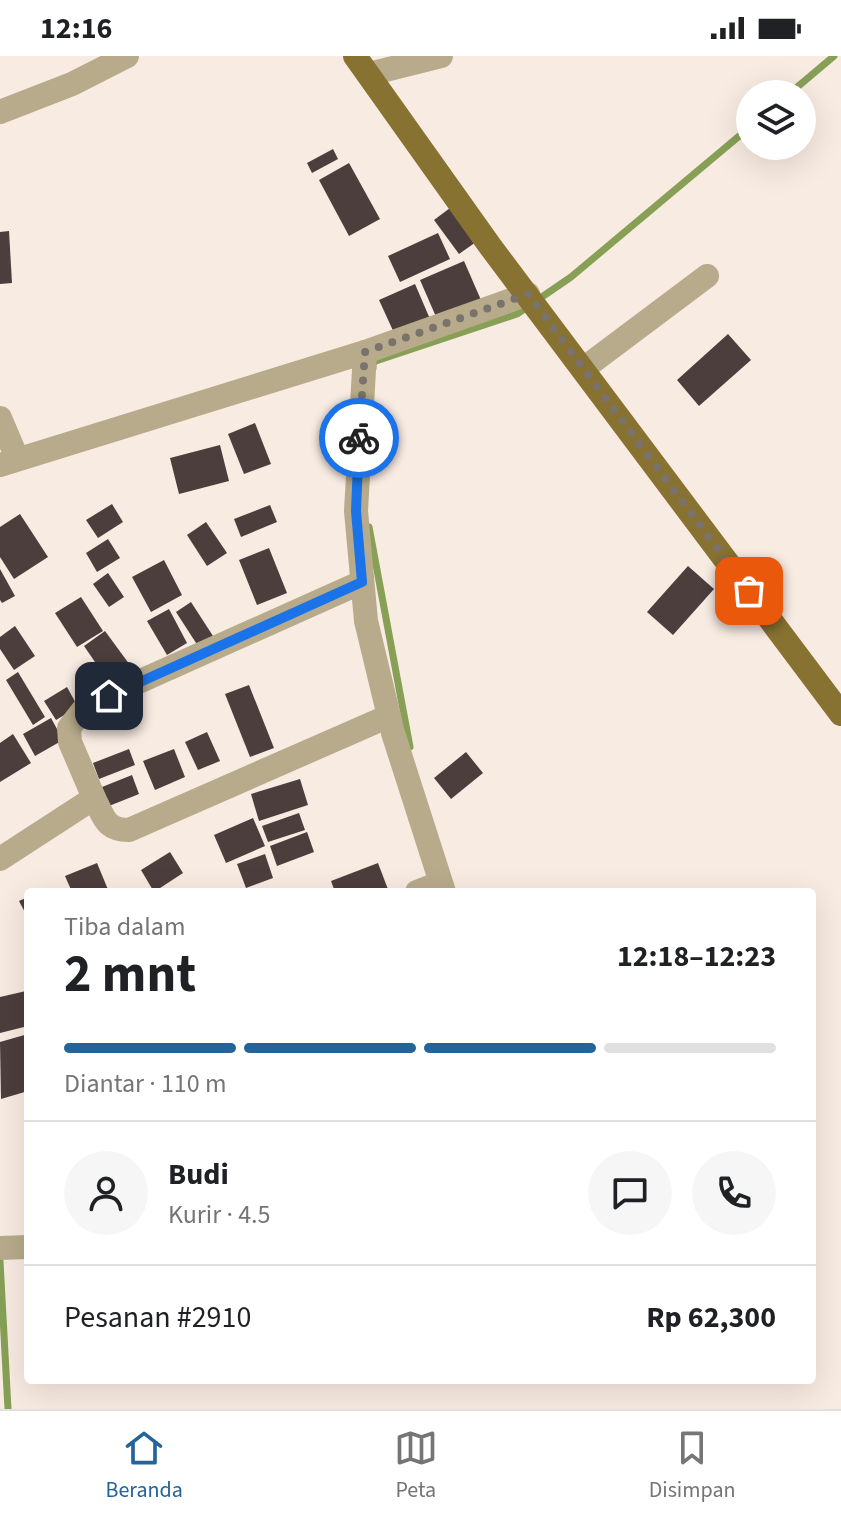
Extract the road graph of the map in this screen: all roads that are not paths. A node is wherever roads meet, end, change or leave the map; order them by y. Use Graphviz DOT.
graph roads {
  1 [pos="127,56"];
  2 [pos="441,56"];
  3 [pos="362,65"];
  4 [pos="0,112"];
  5 [pos="707,276"];
  6 [pos="528,294"];
  7 [pos="365,352"];
  8 [pos="583,369"];
  9 [pos="0,418"];
  10 [pos="8,462"];
  11 [pos="362,582"];
  12 [pos="841,714"];
  13 [pos="389,716"];
  14 [pos="94,798"];
  15 [pos="0,859"];
  16 [pos="442,888"];
  17 [pos="24,1247"];
  18 [pos="0,1248"];
  1 -- 4 [label="street"];
  2 -- 3 [label="street"];
  3 -- 6 [label="main road"];
  5 -- 8 [label="street"];
  6 -- 7 [label="street"];
  6 -- 8 [label="main road"];
  7 -- 10 [label="street"];
  7 -- 11 [label="street"];
  8 -- 12 [label="main road"];
  9 -- 10 [label="street"];
  11 -- 13 [label="street"];
  11 -- 14 [label="street"];
  13 -- 14 [label="street"];
  13 -- 16 [label="street"];
  14 -- 15 [label="street"];
  17 -- 18 [label="street"];
}
